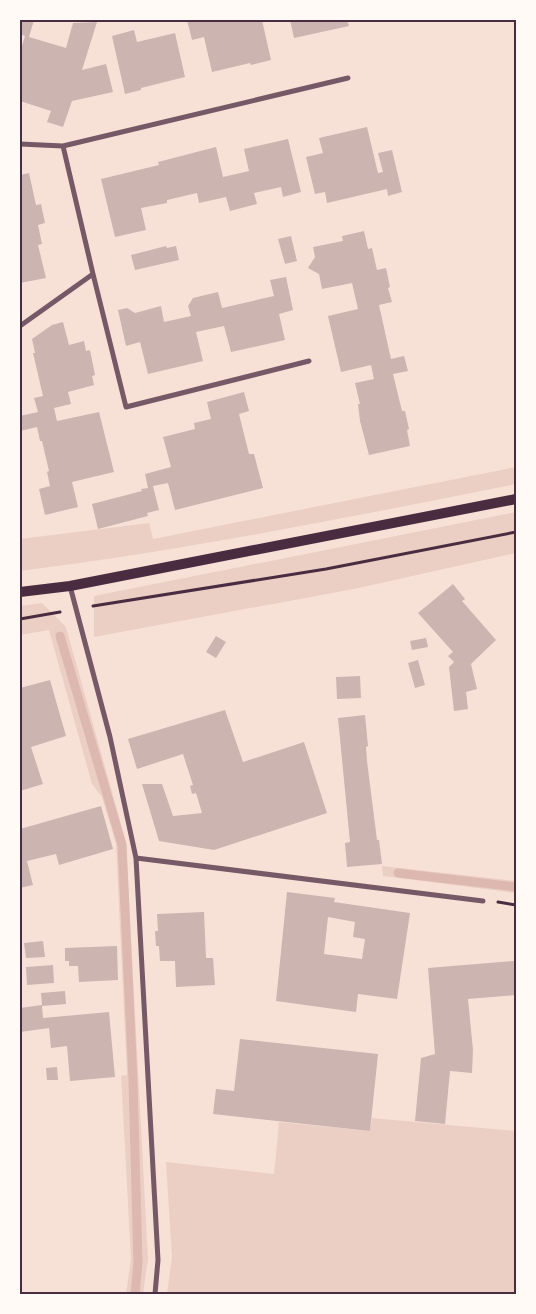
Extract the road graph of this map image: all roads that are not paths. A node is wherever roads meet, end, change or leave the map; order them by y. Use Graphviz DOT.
graph roads {
  1 [pos="348,78"];
  2 [pos="20,144"];
  3 [pos="63,146"];
  4 [pos="93,274"];
  5 [pos="20,326"];
  6 [pos="309,361"];
  7 [pos="516,499"];
  8 [pos="70,586"];
  9 [pos="20,592"];
  10 [pos="136,858"];
  11 [pos="483,901"];
  12 [pos="155,1294"];
  1 -- 3 [label="street"];
  2 -- 3 [label="street"];
  3 -- 4 [label="street"];
  4 -- 5 [label="street"];
  4 -- 6 [label="street"];
  7 -- 8 [label="main road"];
  8 -- 9 [label="main road"];
  8 -- 10 [label="street"];
  10 -- 11 [label="street"];
  10 -- 12 [label="street"];
}
